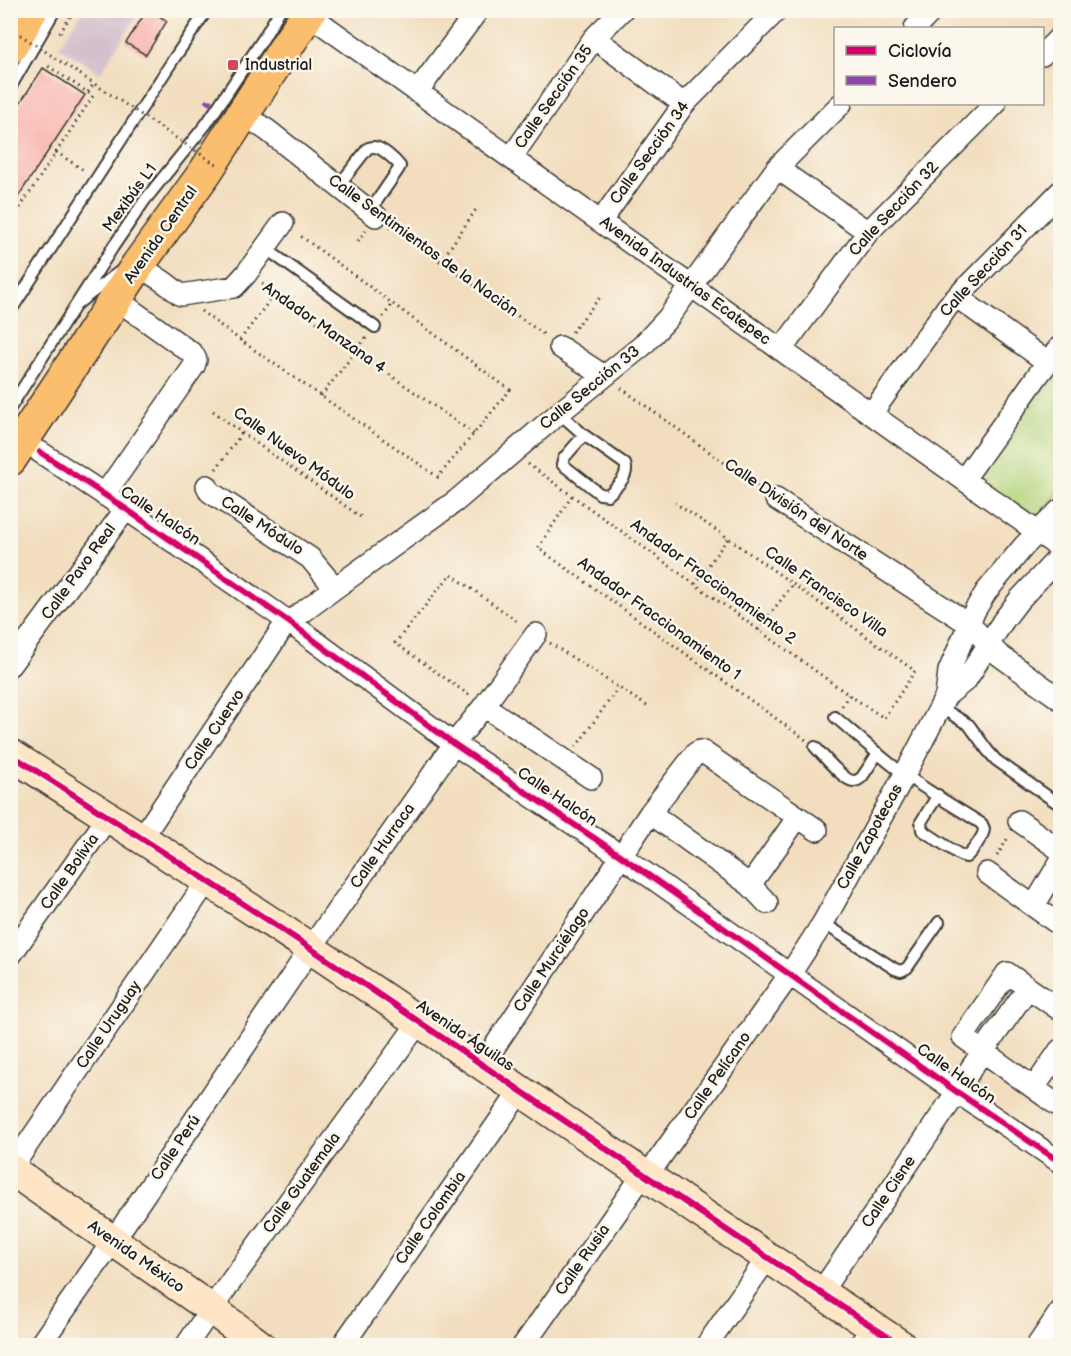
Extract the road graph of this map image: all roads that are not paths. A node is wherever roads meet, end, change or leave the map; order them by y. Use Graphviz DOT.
graph roads {
  1 [pos="31,10"];
  2 [pos="55,10"];
  3 [pos="207,10"];
  4 [pos="478,10"];
  5 [pos="622,10"];
  6 [pos="777,10"];
  7 [pos="933,10"];
  8 [pos="299,12"];
  9 [pos="916,27"];
  10 [pos="1060,37"];
  11 [pos="594,38"];
  12 [pos="10,47"];
  13 [pos="1044,53"];
  14 [pos="10,88"];
  15 [pos="417,92"];
  16 [pos="684,104"];
  17 [pos="840,105"];
  18 [pos="994,105"];
  19 [pos="243,114"];
  20 [pos="512,158"];
  21 [pos="777,168"];
  22 [pos="339,185"];
  23 [pos="1060,192"];
  24 [pos="373,214"];
  25 [pos="601,221"];
  26 [pos="283,223"];
  27 [pos="868,232"];
  28 [pos="265,248"];
  29 [pos="142,260"];
  30 [pos="691,286"];
  31 [pos="957,297"];
  32 [pos="116,299"];
  33 [pos="76,304"];
  34 [pos="10,312"];
  35 [pos="375,327"];
  36 [pos="561,346"];
  37 [pos="781,350"];
  38 [pos="1054,355"];
  39 [pos="604,376"];
  40 [pos="10,408"];
  41 [pos="558,413"];
  42 [pos="872,413"];
  43 [pos="584,435"];
  44 [pos="25,455"];
  45 [pos="964,479"];
  46 [pos="207,486"];
  47 [pos="104,495"];
  48 [pos="776,499"];
  49 [pos="126,508"];
  50 [pos="1060,510"];
  51 [pos="1037,532"];
  52 [pos="1060,548"];
  53 [pos="1060,556"];
  54 [pos="335,588"];
  55 [pos="289,622"];
  56 [pos="969,624"];
  57 [pos="536,634"];
  58 [pos="988,644"];
  59 [pos="10,665"];
  60 [pos="1060,699"];
  61 [pos="943,701"];
  62 [pos="484,706"];
  63 [pos="835,717"];
  64 [pos="454,744"];
  65 [pos="815,747"];
  66 [pos="878,753"];
  67 [pos="10,754"];
  68 [pos="905,774"];
  69 [pos="591,778"];
  70 [pos="938,795"];
  71 [pos="1060,805"];
  72 [pos="650,813"];
  73 [pos="108,817"];
  74 [pos="798,818"];
  75 [pos="1019,821"];
  76 [pos="817,830"];
  77 [pos="141,839"];
  78 [pos="1060,849"];
  79 [pos="621,856"];
  80 [pos="1060,862"];
  81 [pos="987,873"];
  82 [pos="207,881"];
  83 [pos="750,885"];
  84 [pos="767,903"];
  85 [pos="1034,906"];
  86 [pos="939,922"];
  87 [pos="823,923"];
  88 [pos="1060,925"];
  89 [pos="311,948"];
  90 [pos="10,956"];
  91 [pos="790,974"];
  92 [pos="1060,1010"];
  93 [pos="419,1022"];
  94 [pos="1060,1050"];
  95 [pos="984,1052"];
  96 [pos="483,1064"];
  97 [pos="1034,1088"];
  98 [pos="521,1090"];
  99 [pos="957,1092"];
  100 [pos="1056,1104"];
  101 [pos="1060,1162"];
  102 [pos="11,1170"];
  103 [pos="645,1176"];
  104 [pos="113,1241"];
  105 [pos="768,1257"];
  106 [pos="821,1292"];
  107 [pos="211,1309"];
  108 [pos="1060,1312"];
  109 [pos="866,1336"];
  110 [pos="39,1346"];
  111 [pos="186,1346"];
  112 [pos="261,1346"];
  113 [pos="342,1346"];
  114 [pos="523,1346"];
  115 [pos="706,1346"];
  116 [pos="902,1346"];
  117 [pos="1037,1346"];
  1 -- 12 [label="highway"];
  2 -- 14 [label="lane"];
  3 -- 34 [label="lane"];
  4 -- 15 [label="street"];
  5 -- 11 [label="street, Calle Sección 35"];
  6 -- 16 [label="street, Calle Sección 34"];
  7 -- 9 [label="street"];
  8 -- 15 [label="street, Avenida Industrias Ecatepec"];
  8 -- 19 [label="highway, Avenida Central"];
  8 -- 33 [label="lane, Mexibús L1"];
  10 -- 13 [label="street"];
  11 -- 16 [label="street"];
  11 -- 20 [label="street, Calle Sección 35"];
  15 -- 20 [label="street, Avenida Industrias Ecatepec"];
  16 -- 25 [label="street, Calle Sección 34"];
  17 -- 21 [label="street, Calle Sección 33"];
  18 -- 27 [label="street, Calle Sección 32"];
  19 -- 22 [label="street, Calle Sentimientos de la Nación"];
  19 -- 29 [label="highway, Avenida Central"];
  20 -- 25 [label="street, Avenida Industrias Ecatepec"];
  21 -- 27 [label="street"];
  21 -- 30 [label="street, Calle Sección 33"];
  22 -- 24 [label="street, Calle Sentimientos de la Nación"];
  22 -- 24 [label="lane"];
  23 -- 31 [label="street, Calle Sección 31"];
  25 -- 30 [label="street, Avenida Industrias Ecatepec"];
  26 -- 28 [label="street"];
  27 -- 37 [label="street, Calle Sección 32"];
  28 -- 29 [label="street, Andador Manzana 4"];
  28 -- 35 [label="lane"];
  29 -- 32 [label="highway, Avenida Central"];
  29 -- 33 [label="lane"];
  30 -- 37 [label="street, Avenida Industrias Ecatepec"];
  30 -- 39 [label="street, Calle Sección 33"];
  31 -- 38 [label="street"];
  31 -- 42 [label="street, Calle Sección 31"];
  32 -- 44 [label="highway, Avenida Central"];
  32 -- 47 [label="street"];
  33 -- 40 [label="lane, Mexibús L1"];
  36 -- 39 [label="street"];
  37 -- 42 [label="street, Avenida Industrias Ecatepec"];
  38 -- 45 [label="street"];
  39 -- 41 [label="street, Calle Sección 33"];
  41 -- 43 [label="lane"];
  41 -- 54 [label="street, Calle Sección 33"];
  42 -- 45 [label="street, Avenida Industrias Ecatepec"];
  43 -- 43 [label="lane"];
  44 -- 47 [label="street, Calle Halcón"];
  45 -- 51 [label="street, Avenida Industrias Ecatepec"];
  46 -- 54 [label="street, Calle Módulo"];
  47 -- 49 [label="street, Calle Halcón"];
  48 -- 56 [label="street, Calle División del Norte"];
  49 -- 55 [label="street, Calle Halcón"];
  49 -- 59 [label="street, Calle Pavo Real"];
  50 -- 51 [label="street, Calle Zapotecas"];
  51 -- 52 [label="street, Avenida Industrias Ecatepec"];
  51 -- 56 [label="street, Calle Zapotecas"];
  53 -- 58 [label="street, Calle Zapotecas"];
  54 -- 55 [label="street, Calle Sección 33"];
  55 -- 64 [label="street, Calle Halcón"];
  55 -- 77 [label="street, Calle Cuervo"];
  56 -- 58 [label="street, Calle División del Norte"];
  56 -- 61 [label="street, Calle Zapotecas"];
  57 -- 62 [label="street, Calle Hurraca"];
  58 -- 60 [label="street, Calle División del Norte"];
  58 -- 61 [label="street, Calle Zapotecas"];
  61 -- 68 [label="street, Calle Zapotecas"];
  61 -- 71 [label="lane"];
  62 -- 64 [label="street, Calle Hurraca"];
  62 -- 69 [label="street"];
  63 -- 66 [label="lane"];
  64 -- 79 [label="street, Calle Halcón"];
  64 -- 89 [label="street, Calle Hurraca"];
  65 -- 66 [label="lane"];
  66 -- 68 [label="lane"];
  67 -- 73 [label="street, Avenida Águilas"];
  68 -- 70 [label="lane"];
  68 -- 87 [label="street, Calle Zapotecas"];
  70 -- 70 [label="lane"];
  72 -- 74 [label="street, Calle Murciélago"];
  72 -- 79 [label="street, Calle Murciélago"];
  72 -- 83 [label="street"];
  73 -- 77 [label="street, Avenida Águilas"];
  73 -- 90 [label="street, Calle Bolivia"];
  74 -- 76 [label="street"];
  74 -- 83 [label="street"];
  75 -- 78 [label="street"];
  77 -- 82 [label="street, Avenida Águilas"];
  79 -- 91 [label="street, Calle Halcón"];
  79 -- 96 [label="street, Calle Murciélago"];
  80 -- 85 [label="street"];
  81 -- 85 [label="street"];
  82 -- 89 [label="street, Avenida Águilas"];
  82 -- 102 [label="street, Calle Uruguay"];
  83 -- 84 [label="street"];
  85 -- 88 [label="street"];
  86 -- 87 [label="lane"];
  87 -- 91 [label="street, Calle Zapotecas"];
  89 -- 93 [label="street, Avenida Águilas"];
  89 -- 104 [label="street, Calle Perú"];
  91 -- 99 [label="street, Calle Halcón"];
  91 -- 103 [label="street, Calle Pelícano"];
  92 -- 95 [label="street"];
  93 -- 96 [label="street, Avenida Águilas"];
  93 -- 107 [label="street, Calle Guatemala"];
  94 -- 97 [label="street"];
  95 -- 97 [label="street"];
  95 -- 99 [label="street, Calle Cisne"];
  96 -- 98 [label="street, Avenida Águilas"];
  97 -- 100 [label="street"];
  98 -- 103 [label="street, Avenida Águilas"];
  98 -- 113 [label="street, Calle Colombia"];
  99 -- 101 [label="street, Calle Halcón"];
  99 -- 106 [label="street, Calle Cisne"];
  102 -- 104 [label="street, Avenida México"];
  103 -- 105 [label="street, Avenida Águilas"];
  103 -- 114 [label="street, Calle Rusia"];
  104 -- 107 [label="street, Avenida México"];
  104 -- 110 [label="street, Calle Perú"];
  105 -- 106 [label="street, Avenida Águilas"];
  105 -- 115 [label="street"];
  106 -- 109 [label="street, Avenida Águilas"];
  107 -- 111 [label="street, Calle Guatemala"];
  107 -- 112 [label="street, Avenida México"];
  108 -- 117 [label="street"];
  109 -- 116 [label="street, Avenida Águilas"];
}
